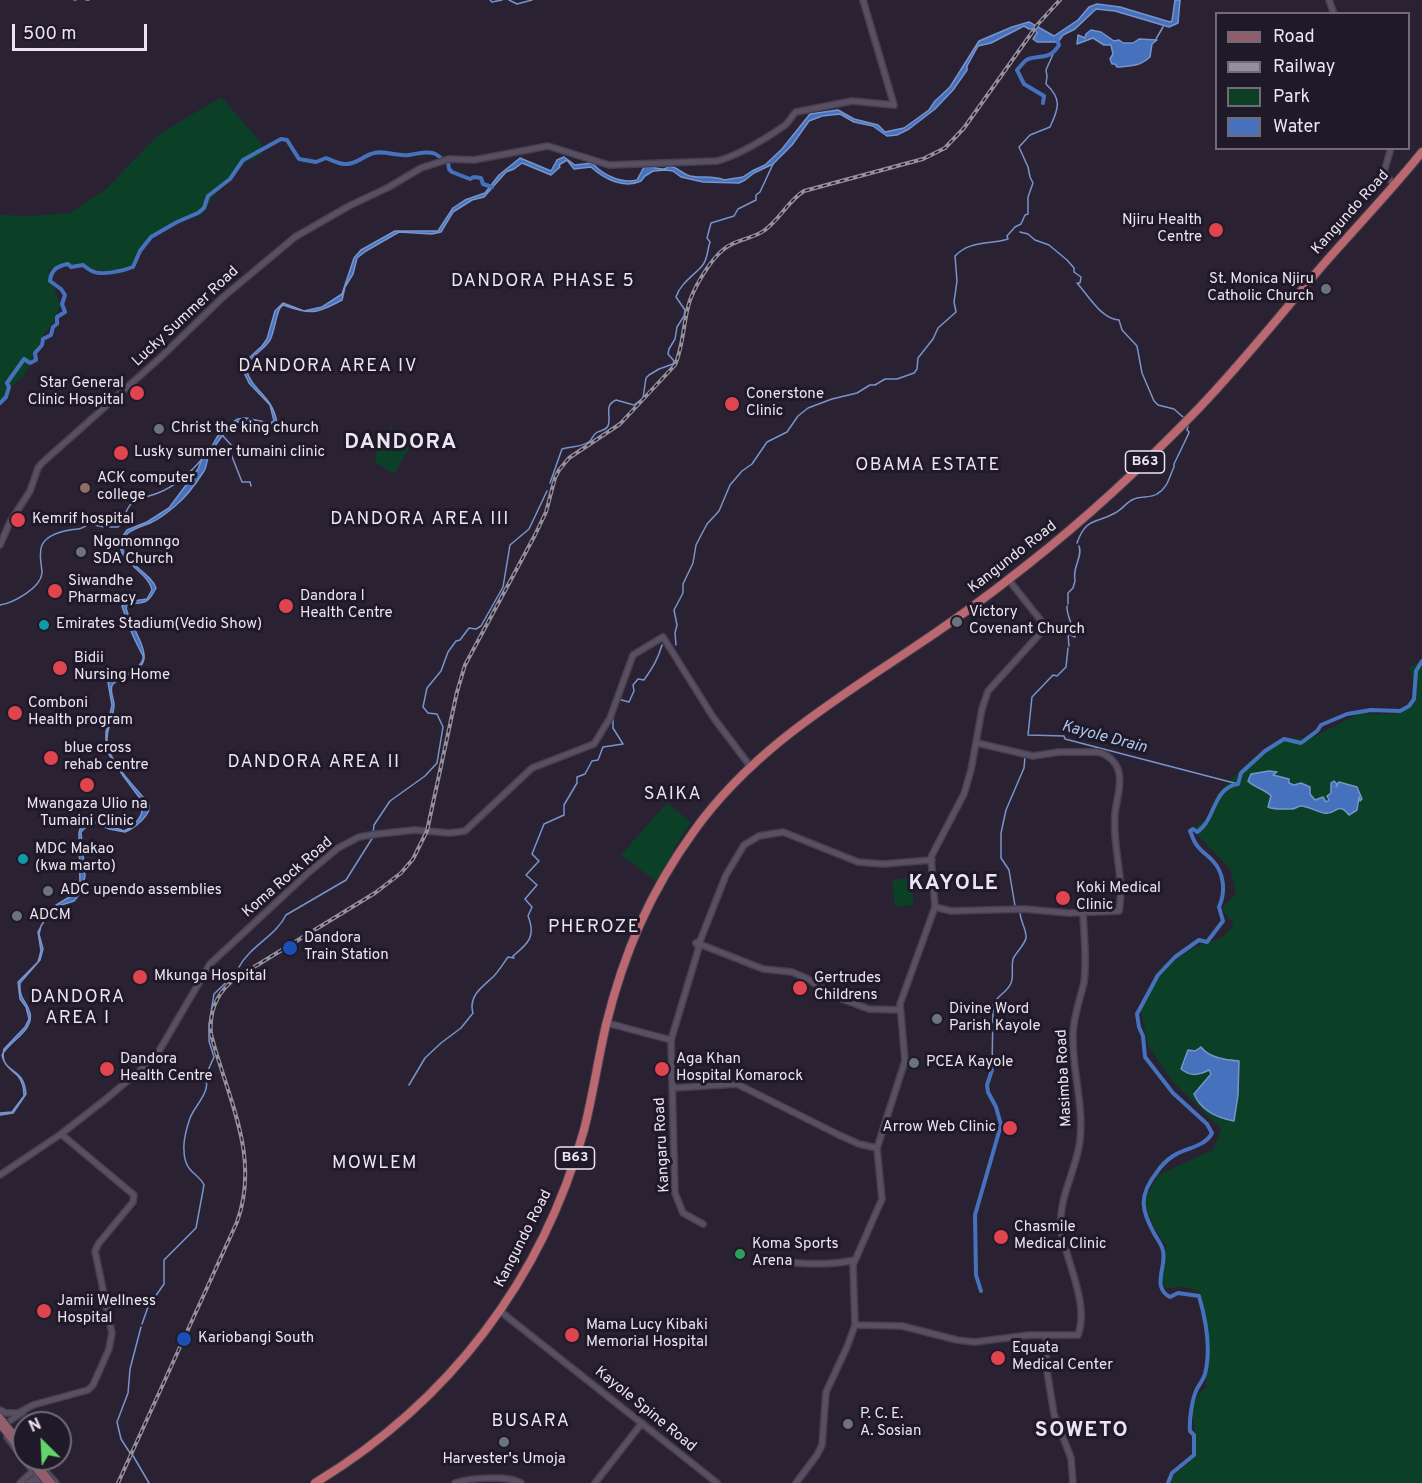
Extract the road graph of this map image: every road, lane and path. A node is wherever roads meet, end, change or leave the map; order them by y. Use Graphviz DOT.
graph roads {
  1 [pos="863,0"];
  2 [pos="1390,150"];
  3 [pos="1422,152"];
  4 [pos="1394,185"];
  5 [pos="0,545"];
  6 [pos="1008,579"];
  7 [pos="977,743"];
  8 [pos="750,766"];
  9 [pos="932,860"];
  10 [pos="935,907"];
  11 [pos="1083,913"];
  12 [pos="700,944"];
  13 [pos="621,969"];
  14 [pos="900,1010"];
  15 [pos="607,1023"];
  16 [pos="671,1040"];
  17 [pos="672,1088"];
  18 [pos="61,1134"];
  19 [pos="877,1148"];
  20 [pos="0,1175"];
  21 [pos="703,1224"];
  22 [pos="765,1259"];
  23 [pos="855,1260"];
  24 [pos="500,1311"];
  25 [pos="855,1325"];
  26 [pos="1046,1335"];
  27 [pos="404,1416"];
  28 [pos="5,1417"];
  29 [pos="642,1423"];
  30 [pos="0,1429"];
  31 [pos="12,1431"];
  32 [pos="12,1444"];
  33 [pos="33,1471"];
  34 [pos="41,1481"];
  35 [pos="52,1481"];
  36 [pos="20,1483"];
  37 [pos="28,1483"];
  38 [pos="315,1483"];
  39 [pos="455,1483"];
  40 [pos="520,1483"];
  41 [pos="595,1483"];
  42 [pos="717,1483"];
  43 [pos="796,1483"];
  44 [pos="1073,1483"];
  1 -- 5 [label="main road, Lucky Summer Road"];
  2 -- 4 [label="main road"];
  3 -- 4 [label="highway, Kangundo Road / B63"];
  4 -- 6 [label="highway, Kangundo Road / B63"];
  6 -- 7 [label="main road"];
  6 -- 8 [label="highway, Kangundo Road / B63"];
  7 -- 9 [label="main road"];
  7 -- 11 [label="main road"];
  8 -- 13 [label="highway, Kangundo Road / B63"];
  8 -- 18 [label="main road, Koma Rock Road"];
  9 -- 10 [label="main road"];
  9 -- 12 [label="main road, Kangaru Road"];
  10 -- 11 [label="main road"];
  10 -- 14 [label="main road"];
  11 -- 26 [label="main road, Masimba Road"];
  12 -- 14 [label="main road"];
  12 -- 16 [label="main road, Kangaru Road"];
  13 -- 15 [label="highway, Kangundo Road / B63"];
  13 -- 27 [label="highway, Kangundo Road / B63"];
  14 -- 19 [label="main road"];
  15 -- 16 [label="main road"];
  15 -- 24 [label="highway, Kangundo Road / B63"];
  16 -- 17 [label="main road, Kangaru Road"];
  17 -- 19 [label="main road"];
  17 -- 21 [label="main road, Kangaru Road"];
  18 -- 20 [label="main road, Koma Rock Road"];
  18 -- 28 [label="main road"];
  19 -- 23 [label="main road"];
  22 -- 23 [label="main road"];
  23 -- 25 [label="main road"];
  24 -- 27 [label="highway, Kangundo Road / B63"];
  24 -- 29 [label="main road, Kayole Spine Road"];
  25 -- 26 [label="main road, Masimba Road"];
  25 -- 43 [label="main road"];
  26 -- 44 [label="main road"];
  27 -- 38 [label="highway, Kangundo Road / B63"];
  28 -- 31 [label="main road"];
  29 -- 41 [label="main road"];
  29 -- 42 [label="main road, Kayole Spine Road"];
  30 -- 32 [label="main road"];
  33 -- 34 [label="main road"];
  33 -- 36 [label="main road"];
  34 -- 35 [label="main road"];
  34 -- 37 [label="main road"];
  39 -- 40 [label="main road"];
}
